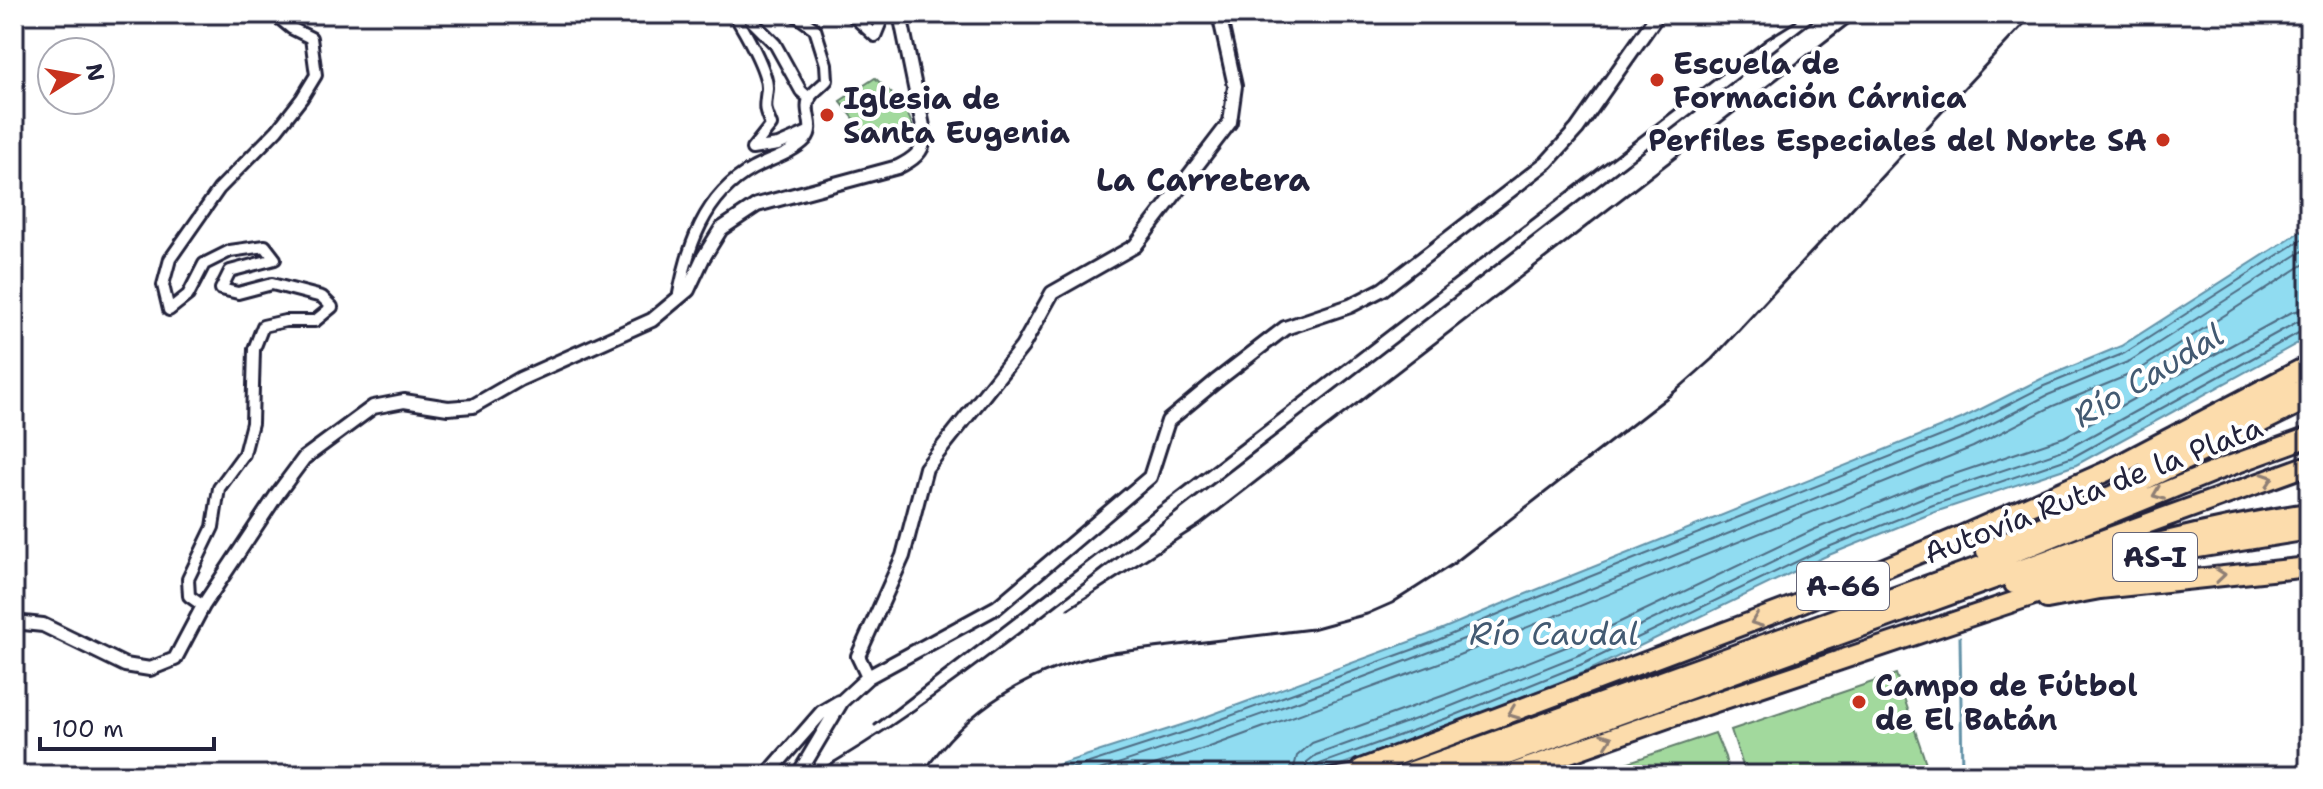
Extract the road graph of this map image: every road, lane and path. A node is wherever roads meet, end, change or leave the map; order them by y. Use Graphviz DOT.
graph roads {
  1 [pos="274,14"];
  2 [pos="734,14"];
  3 [pos="745,14"];
  4 [pos="794,14"];
  5 [pos="851,14"];
  6 [pos="884,14"];
  7 [pos="1219,14"];
  8 [pos="1658,14"];
  9 [pos="900,16"];
  10 [pos="810,99"];
  11 [pos="810,132"];
  12 [pos="678,299"];
  13 [pos="2309,365"];
  14 [pos="2309,386"];
  15 [pos="2309,399"];
  16 [pos="2309,437"];
  17 [pos="2309,465"];
  18 [pos="2309,513"];
  19 [pos="2309,530"];
  20 [pos="2309,567"];
  21 [pos="203,606"];
  22 [pos="1791,607"];
  23 [pos="1918,608"];
  24 [pos="14,622"];
  25 [pos="1845,659"];
  26 [pos="1711,673"];
  27 [pos="868,677"];
  28 [pos="842,701"];
  29 [pos="1368,772"];
  30 [pos="767,775"];
  31 [pos="798,775"];
  32 [pos="1328,775"];
  33 [pos="1401,775"];
  34 [pos="1452,775"];
  35 [pos="1507,775"];
  1 -- 21 [label="street"];
  2 -- 11 [label="street"];
  3 -- 10 [label="street"];
  4 -- 10 [label="street"];
  5 -- 6 [label="street"];
  7 -- 27 [label="street"];
  8 -- 27 [label="street"];
  9 -- 12 [label="street"];
  10 -- 11 [label="street"];
  11 -- 12 [label="street"];
  12 -- 21 [label="street"];
  13 -- 22 [label="highway, A-66"];
  14 -- 22 [label="highway"];
  15 -- 26 [label="highway"];
  16 -- 26 [label="highway, Autovía Ruta de la Plata / A-66, one-way"];
  23 -- 17 [label="highway, Autovía Ruta de la Plata / A-66, one-way"];
  18 -- 23 [label="highway, AS-I"];
  19 -- 25 [label="highway, AS-I"];
  25 -- 20 [label="highway, A-66, one-way"];
  21 -- 24 [label="street"];
  22 -- 29 [label="highway, A-66, one-way"];
  23 -- 26 [label="highway, Autovía Ruta de la Plata / A-66"];
  35 -- 25 [label="highway, one-way"];
  26 -- 33 [label="highway, Autovía Ruta de la Plata / A-66"];
  26 -- 34 [label="highway, Autovía Ruta de la Plata / A-66"];
  27 -- 28 [label="street"];
  28 -- 30 [label="street"];
  28 -- 31 [label="street"];
  29 -- 32 [label="street"];
}
